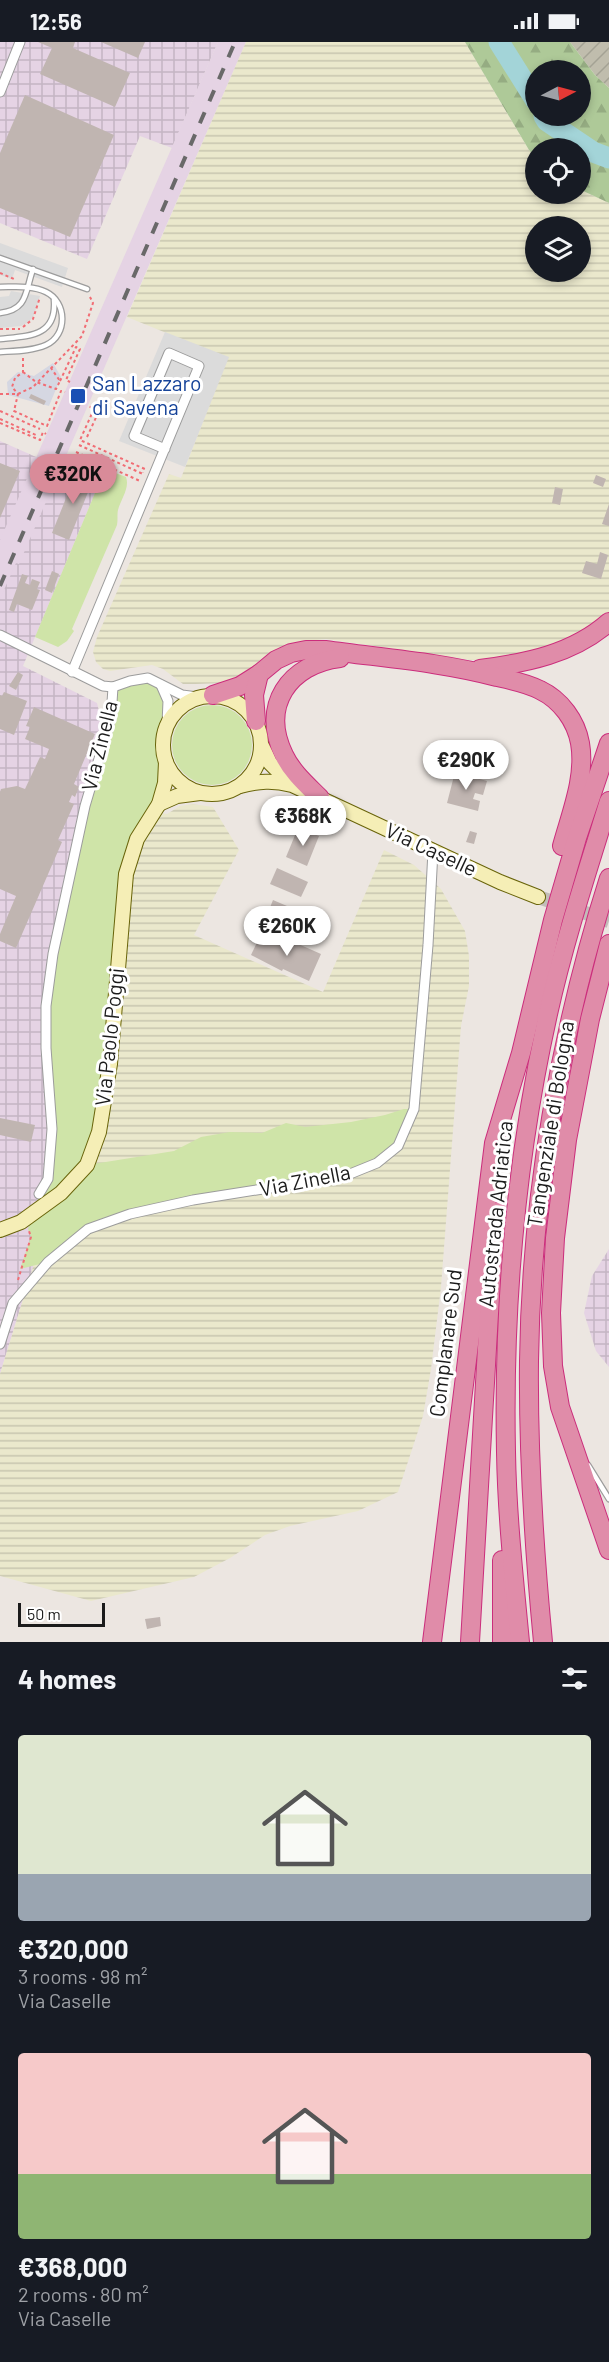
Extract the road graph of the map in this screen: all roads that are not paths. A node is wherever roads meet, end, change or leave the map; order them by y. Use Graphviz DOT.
graph roads {
  1 [pos="20,42"];
  2 [pos="0,92"];
  3 [pos="0,258"];
  4 [pos="33,269"];
  5 [pos="0,286"];
  6 [pos="27,287"];
  7 [pos="87,289"];
  8 [pos="54,296"];
  9 [pos="0,313"];
  10 [pos="0,339"];
  11 [pos="0,352"];
  12 [pos="165,449"];
  13 [pos="609,622"];
  14 [pos="0,635"];
  15 [pos="366,656"];
  16 [pos="471,670"];
  17 [pos="72,672"];
  18 [pos="259,674"];
  19 [pos="161,686"];
  20 [pos="113,687"];
  21 [pos="205,696"];
  22 [pos="256,721"];
  23 [pos="167,724"];
  24 [pos="609,743"];
  25 [pos="262,746"];
  26 [pos="166,762"];
  27 [pos="292,785"];
  28 [pos="240,786"];
  29 [pos="201,793"];
  30 [pos="320,798"];
  31 [pos="609,801"];
  32 [pos="159,804"];
  33 [pos="433,851"];
  34 [pos="609,878"];
  35 [pos="537,897"];
  36 [pos="548,939"];
  37 [pos="608,950"];
  38 [pos="520,1053"];
  39 [pos="39,1194"];
  40 [pos="0,1230"];
  41 [pos="0,1344"];
  42 [pos="570,1436"];
  43 [pos="609,1498"];
  44 [pos="508,1499"];
  45 [pos="609,1550"];
  46 [pos="432,1642"];
  47 [pos="470,1642"];
  48 [pos="502,1642"];
  49 [pos="520,1642"];
  50 [pos="543,1642"];
  1 -- 2 [label="street"];
  3 -- 4 [label="lane"];
  4 -- 6 [label="lane"];
  4 -- 7 [label="lane"];
  5 -- 6 [label="lane"];
  6 -- 8 [label="lane"];
  6 -- 9 [label="lane"];
  8 -- 10 [label="lane"];
  8 -- 11 [label="lane"];
  12 -- 12 [label="street"];
  12 -- 17 [label="street"];
  13 -- 16 [label="highway"];
  14 -- 17 [label="street"];
  15 -- 16 [label="highway"];
  15 -- 18 [label="highway"];
  15 -- 30 [label="highway"];
  16 -- 36 [label="highway"];
  17 -- 20 [label="street"];
  18 -- 21 [label="highway"];
  18 -- 22 [label="highway"];
  19 -- 20 [label="street"];
  19 -- 21 [label="street"];
  19 -- 23 [label="street"];
  20 -- 39 [label="street, Via Zinella"];
  21 -- 22 [label="main road"];
  21 -- 23 [label="main road"];
  22 -- 25 [label="main road, Via Caselle"];
  23 -- 26 [label="main road"];
  24 -- 36 [label="highway, Tangenziale di Bologna"];
  25 -- 27 [label="main road, Via Caselle"];
  25 -- 28 [label="main road"];
  26 -- 29 [label="main road"];
  26 -- 32 [label="main road"];
  27 -- 28 [label="main road, Via Caselle"];
  27 -- 30 [label="main road, Via Caselle"];
  28 -- 29 [label="main road, Via Caselle"];
  29 -- 32 [label="main road, Via Caselle"];
  30 -- 33 [label="main road, Via Caselle"];
  31 -- 44 [label="highway, Autostrada Adriatica"];
  32 -- 40 [label="main road, Via Paolo Poggi"];
  33 -- 35 [label="main road, Via Caselle"];
  33 -- 41 [label="street, Via Zinella"];
  34 -- 50 [label="highway, Autostrada Adriatica"];
  36 -- 38 [label="highway, Tangenziale di Bologna"];
  37 -- 42 [label="highway, Tangenziale di Bologna"];
  38 -- 46 [label="highway, Complanare Sud"];
  38 -- 47 [label="highway"];
  42 -- 43 [label="lane"];
  42 -- 45 [label="highway, Tangenziale di Bologna"];
  44 -- 48 [label="highway"];
  44 -- 49 [label="highway, Autostrada Adriatica"];
}
